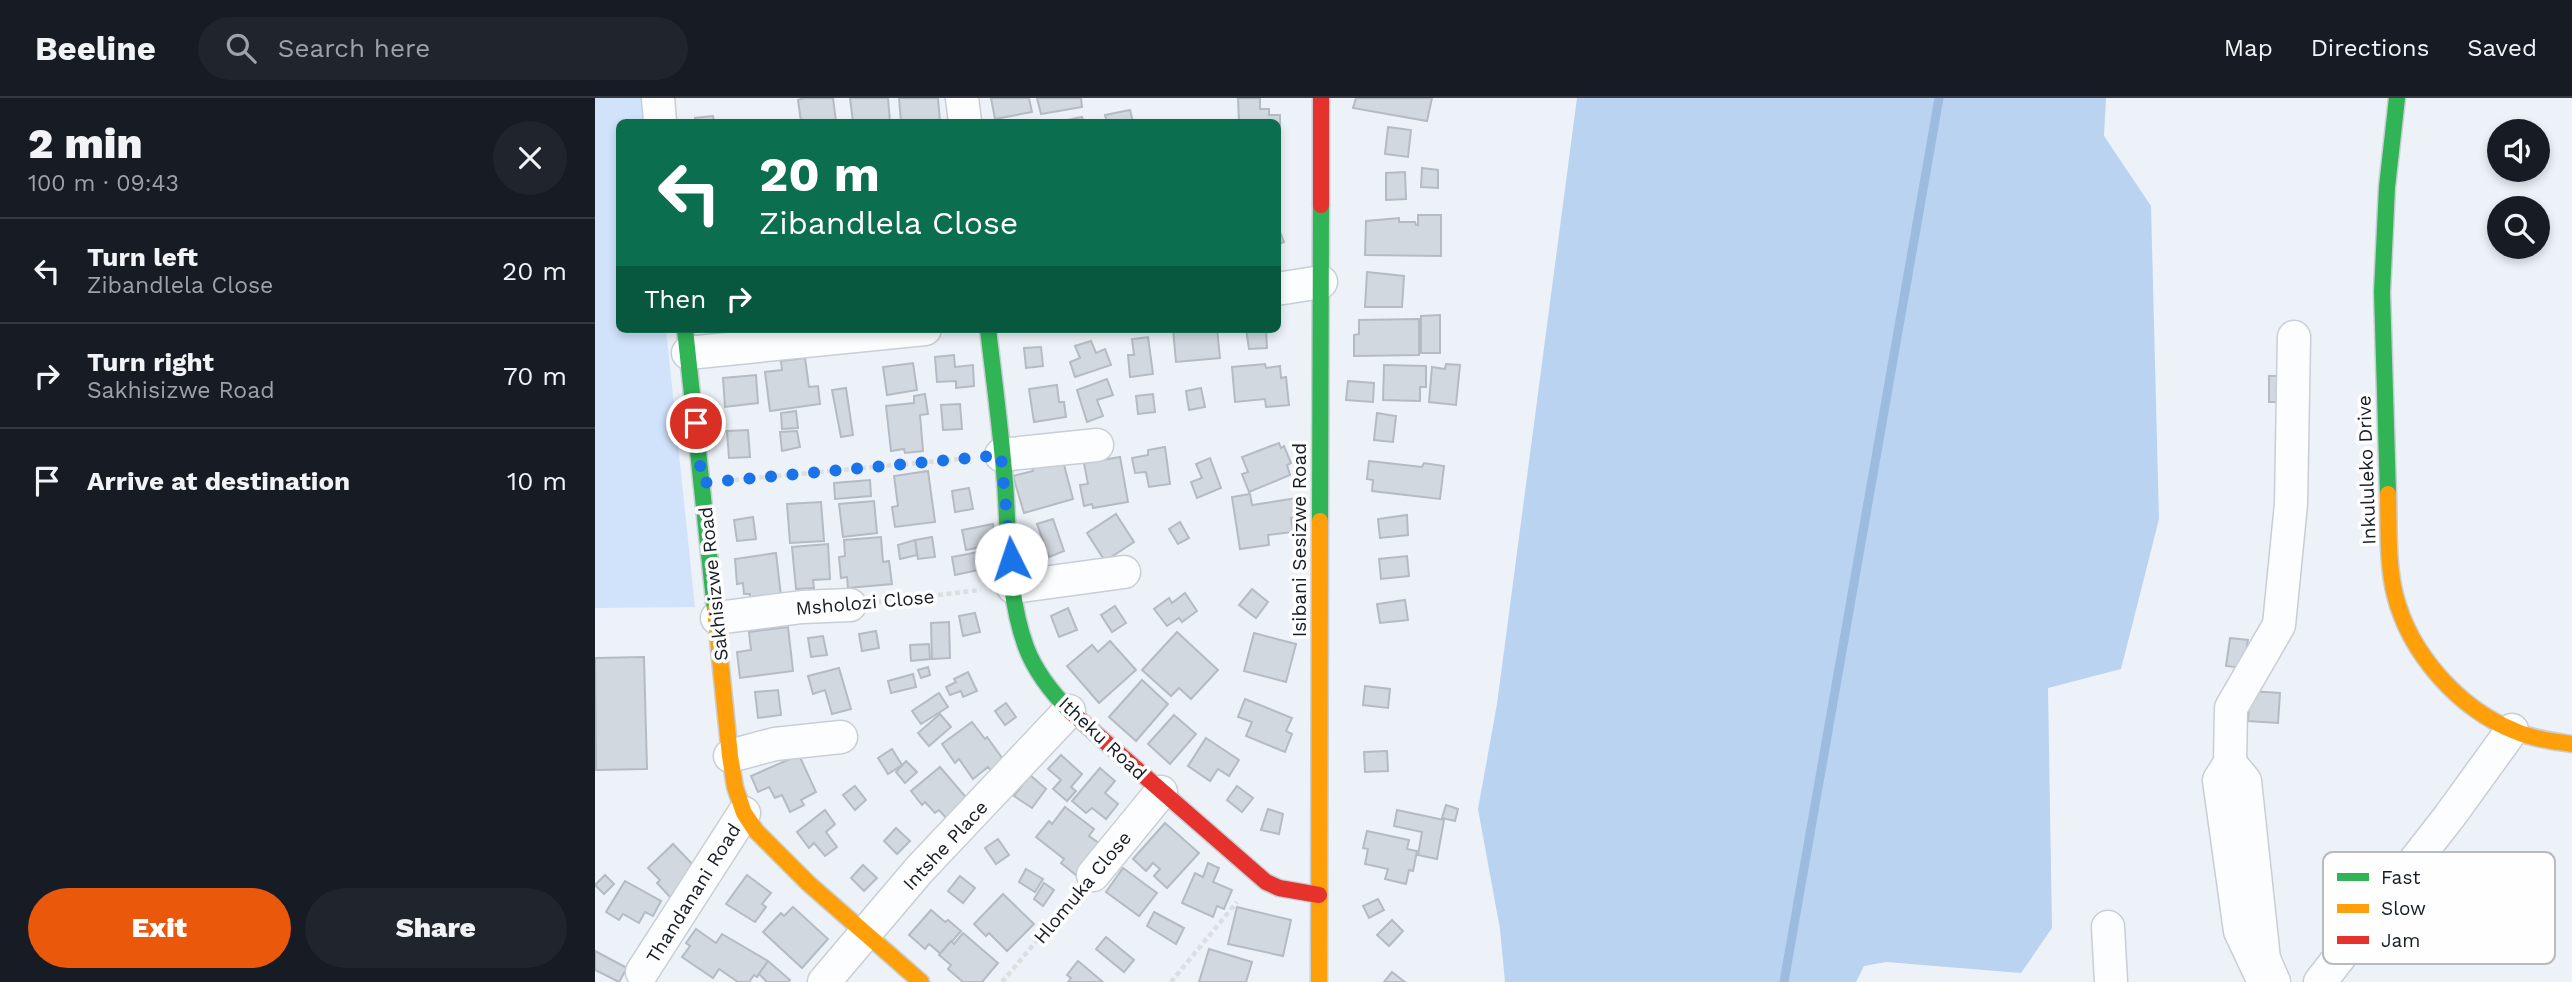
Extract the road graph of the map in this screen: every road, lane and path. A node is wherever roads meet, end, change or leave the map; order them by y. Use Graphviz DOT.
graph roads {
  1 [pos="658,98"];
  2 [pos="962,98"];
  3 [pos="1321,98"];
  4 [pos="2397,98"];
  5 [pos="660,119"];
  6 [pos="965,119"];
  7 [pos="1321,282"];
  8 [pos="1281,288"];
  9 [pos="846,333"];
  10 [pos="988,333"];
  11 [pos="2294,337"];
  12 [pos="687,341"];
  13 [pos="1097,445"];
  14 [pos="1001,455"];
  15 [pos="702,483"];
  16 [pos="1125,572"];
  17 [pos="1013,587"];
  18 [pos="850,605"];
  19 [pos="717,618"];
  20 [pos="1069,711"];
  21 [pos="2512,730"];
  22 [pos="841,737"];
  23 [pos="2572,744"];
  24 [pos="730,757"];
  25 [pos="2230,764"];
  26 [pos="1161,792"];
  27 [pos="744,813"];
  28 [pos="2423,852"];
  29 [pos="1093,875"];
  30 [pos="1266,882"];
  31 [pos="1319,894"];
  32 [pos="2108,927"];
  33 [pos="865,934"];
  34 [pos="2339,964"];
  35 [pos="642,972"];
  36 [pos="2327,980"];
  37 [pos="824,982"];
  38 [pos="921,982"];
  39 [pos="1002,982"];
  40 [pos="1171,982"];
  41 [pos="1319,982"];
  42 [pos="2111,982"];
  43 [pos="2264,982"];
  44 [pos="2274,982"];
  1 -- 5 [label="street"];
  2 -- 6 [label="street"];
  3 -- 7 [label="street, Isibani Sesizwe Road"];
  4 -- 21 [label="street, Inkululeko Drive"];
  7 -- 8 [label="street"];
  7 -- 31 [label="street, Isibani Sesizwe Road"];
  9 -- 12 [label="street"];
  10 -- 14 [label="street, Itheku Road"];
  11 -- 25 [label="street"];
  12 -- 15 [label="street, Sakhisizwe Road"];
  13 -- 14 [label="street"];
  14 -- 15 [label="path"];
  14 -- 17 [label="street, Itheku Road"];
  15 -- 19 [label="street, Sakhisizwe Road"];
  16 -- 17 [label="street"];
  17 -- 18 [label="path, Msholozi Close"];
  17 -- 20 [label="street, Itheku Road"];
  18 -- 19 [label="street, Msholozi Close"];
  19 -- 24 [label="street, Sakhisizwe Road"];
  20 -- 26 [label="street, Itheku Road"];
  20 -- 33 [label="street, Intshe Place"];
  21 -- 23 [label="street, Inkululeko Drive"];
  21 -- 28 [label="street"];
  22 -- 24 [label="street"];
  24 -- 27 [label="street, Sakhisizwe Road"];
  25 -- 43 [label="street"];
  25 -- 44 [label="street"];
  26 -- 29 [label="street, Hlomuka Close"];
  26 -- 30 [label="street, Itheku Road"];
  27 -- 33 [label="street, Sakhisizwe Road"];
  27 -- 35 [label="street, Thandanani Road"];
  29 -- 39 [label="path, Hlomuka Close"];
  30 -- 31 [label="street, Itheku Road"];
  30 -- 40 [label="path"];
  31 -- 41 [label="street, Isibani Sesizwe Road"];
  32 -- 42 [label="street"];
  33 -- 37 [label="street, Intshe Place"];
  33 -- 38 [label="street, Sakhisizwe Road"];
  34 -- 36 [label="street"];
}
